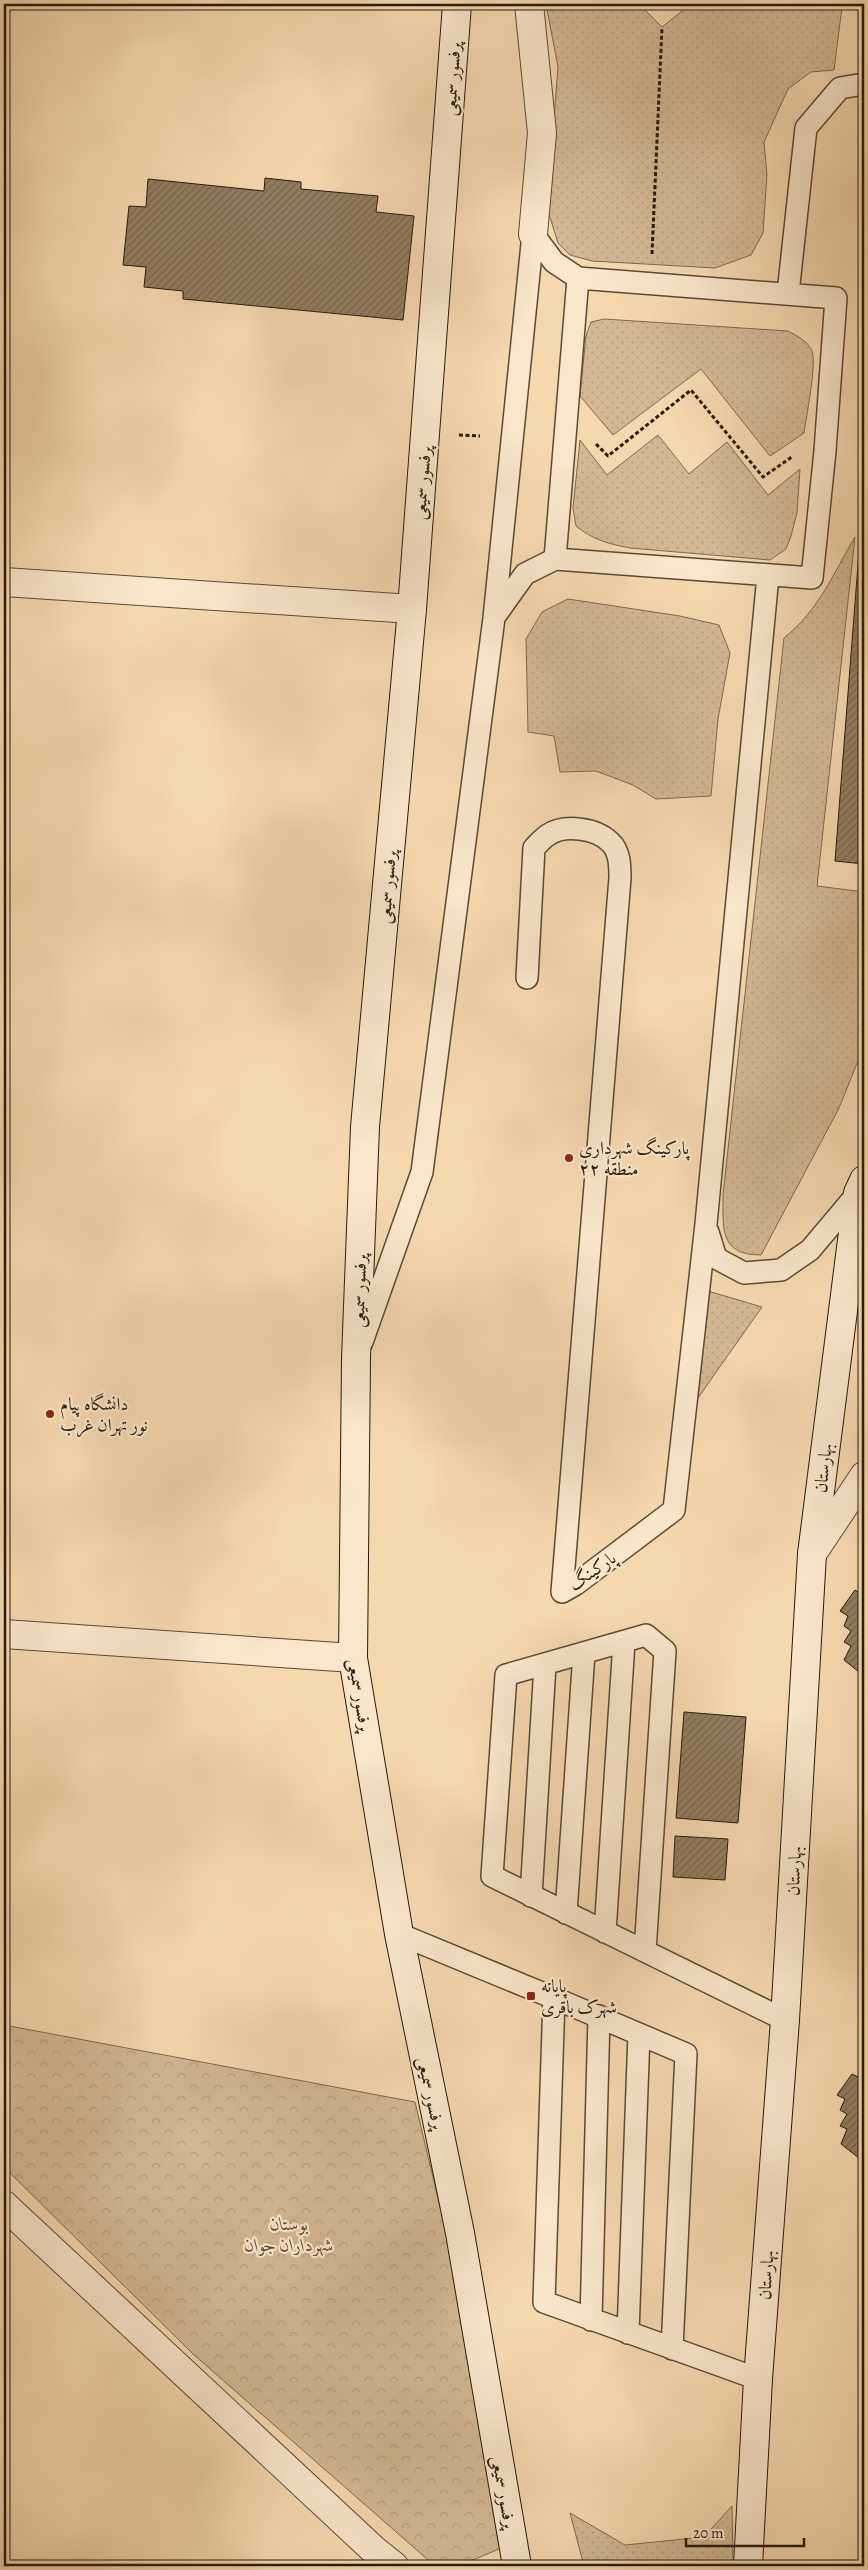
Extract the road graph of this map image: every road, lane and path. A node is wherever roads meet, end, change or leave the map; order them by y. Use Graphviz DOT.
graph roads {
  1 [pos="457,4"];
  2 [pos="529,4"];
  3 [pos="662,27"];
  4 [pos="864,84"];
  5 [pos="533,234"];
  6 [pos="578,278"];
  7 [pos="651,284"];
  8 [pos="788,293"];
  9 [pos="565,425"];
  10 [pos="426,433"];
  11 [pos="513,438"];
  12 [pos="825,451"];
  13 [pos="555,559"];
  14 [pos="768,576"];
  15 [pos="4,582"];
  16 [pos="412,609"];
  17 [pos="494,618"];
  18 [pos="527,978"];
  19 [pos="861,1186"];
  20 [pos="706,1224"];
  21 [pos="356,1358"];
  22 [pos="864,1476"];
  23 [pos="812,1554"];
  24 [pos="4,1634"];
  25 [pos="624,1642"];
  26 [pos="584,1653"];
  27 [pos="353,1658"];
  28 [pos="545,1664"];
  29 [pos="531,1896"];
  30 [pos="566,1913"];
  31 [pos="605,1932"];
  32 [pos="399,1934"];
  33 [pos="645,1951"];
  34 [pos="554,1998"];
  35 [pos="599,2016"];
  36 [pos="785,2020"];
  37 [pos="639,2034"];
  38 [pos="4,2204"];
  39 [pos="591,2320"];
  40 [pos="628,2333"];
  41 [pos="672,2349"];
  42 [pos="758,2379"];
  43 [pos="394,2566"];
  44 [pos="517,2566"];
  45 [pos="748,2566"];
  1 -- 10 [label="main road, پرفسور سمیعی"];
  2 -- 5 [label="main road"];
  3 -- 7 [label="path"];
  4 -- 8 [label="lane"];
  5 -- 6 [label="lane"];
  5 -- 11 [label="lane"];
  6 -- 7 [label="lane"];
  6 -- 9 [label="lane"];
  7 -- 8 [label="lane"];
  8 -- 12 [label="lane"];
  9 -- 12 [label="path"];
  9 -- 13 [label="lane"];
  10 -- 11 [label="path"];
  10 -- 16 [label="main road, پرفسور سمیعی"];
  11 -- 17 [label="lane"];
  12 -- 14 [label="lane"];
  13 -- 14 [label="lane"];
  13 -- 17 [label="lane"];
  14 -- 20 [label="lane"];
  15 -- 16 [label="main road"];
  16 -- 21 [label="main road, پرفسور سمیعی"];
  17 -- 21 [label="lane"];
  18 -- 20 [label="lane, پارکینگ"];
  19 -- 20 [label="lane"];
  19 -- 23 [label="main road, بهارستان"];
  21 -- 27 [label="main road, پرفسور سمیعی"];
  22 -- 23 [label="main road"];
  23 -- 36 [label="main road, بهارستان"];
  24 -- 27 [label="main road"];
  25 -- 26 [label="lane"];
  25 -- 31 [label="lane"];
  25 -- 33 [label="lane"];
  26 -- 28 [label="lane"];
  26 -- 30 [label="lane"];
  27 -- 32 [label="main road, پرفسور سمیعی"];
  28 -- 29 [label="lane"];
  28 -- 29 [label="lane"];
  29 -- 30 [label="lane"];
  30 -- 31 [label="lane"];
  31 -- 33 [label="lane"];
  32 -- 34 [label="lane"];
  32 -- 44 [label="main road, پرفسور سمیعی"];
  33 -- 36 [label="lane"];
  34 -- 35 [label="lane"];
  34 -- 39 [label="lane"];
  35 -- 37 [label="lane"];
  35 -- 39 [label="lane"];
  36 -- 42 [label="main road, بهارستان"];
  37 -- 40 [label="lane"];
  37 -- 41 [label="lane"];
  38 -- 43 [label="main road"];
  39 -- 40 [label="lane"];
  40 -- 41 [label="lane"];
  41 -- 42 [label="lane"];
  42 -- 45 [label="main road, بهارستان"];
}
